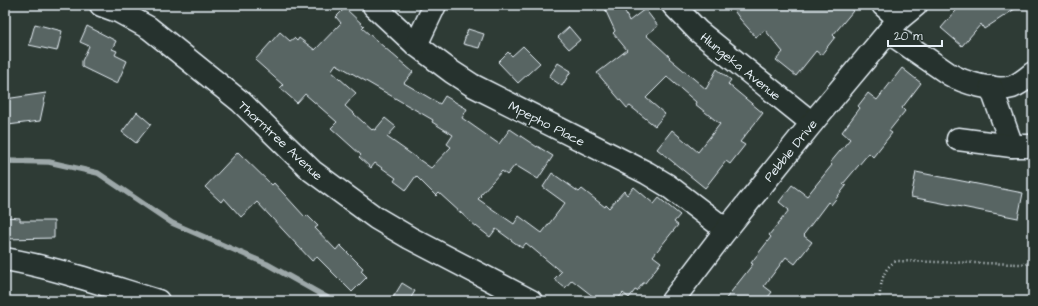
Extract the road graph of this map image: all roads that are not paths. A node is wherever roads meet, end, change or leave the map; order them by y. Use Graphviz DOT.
graph roads {
  1 [pos="435,5"];
  2 [pos="673,5"];
  3 [pos="916,5"];
  4 [pos="374,6"];
  5 [pos="115,7"];
  6 [pos="890,19"];
  7 [pos="416,45"];
  8 [pos="1033,73"];
  9 [pos="990,87"];
  10 [pos="812,123"];
  11 [pos="958,139"];
  12 [pos="1012,146"];
  13 [pos="1033,146"];
  14 [pos="726,230"];
  15 [pos="5,259"];
  16 [pos="158,301"];
  17 [pos="531,301"];
  18 [pos="672,301"];
  1 -- 7 [label="street"];
  2 -- 10 [label="street, Hlungeka Avenue"];
  3 -- 6 [label="street, Pebble Drive"];
  4 -- 7 [label="street, Mpepho Place"];
  5 -- 17 [label="street, Thorntree Avenue"];
  6 -- 9 [label="street"];
  6 -- 10 [label="street, Pebble Drive"];
  7 -- 14 [label="street, Mpepho Place"];
  8 -- 9 [label="street"];
  9 -- 12 [label="street"];
  10 -- 14 [label="street, Pebble Drive"];
  11 -- 12 [label="street"];
  12 -- 13 [label="street"];
  14 -- 18 [label="street, Pebble Drive"];
  15 -- 16 [label="street"];
}
